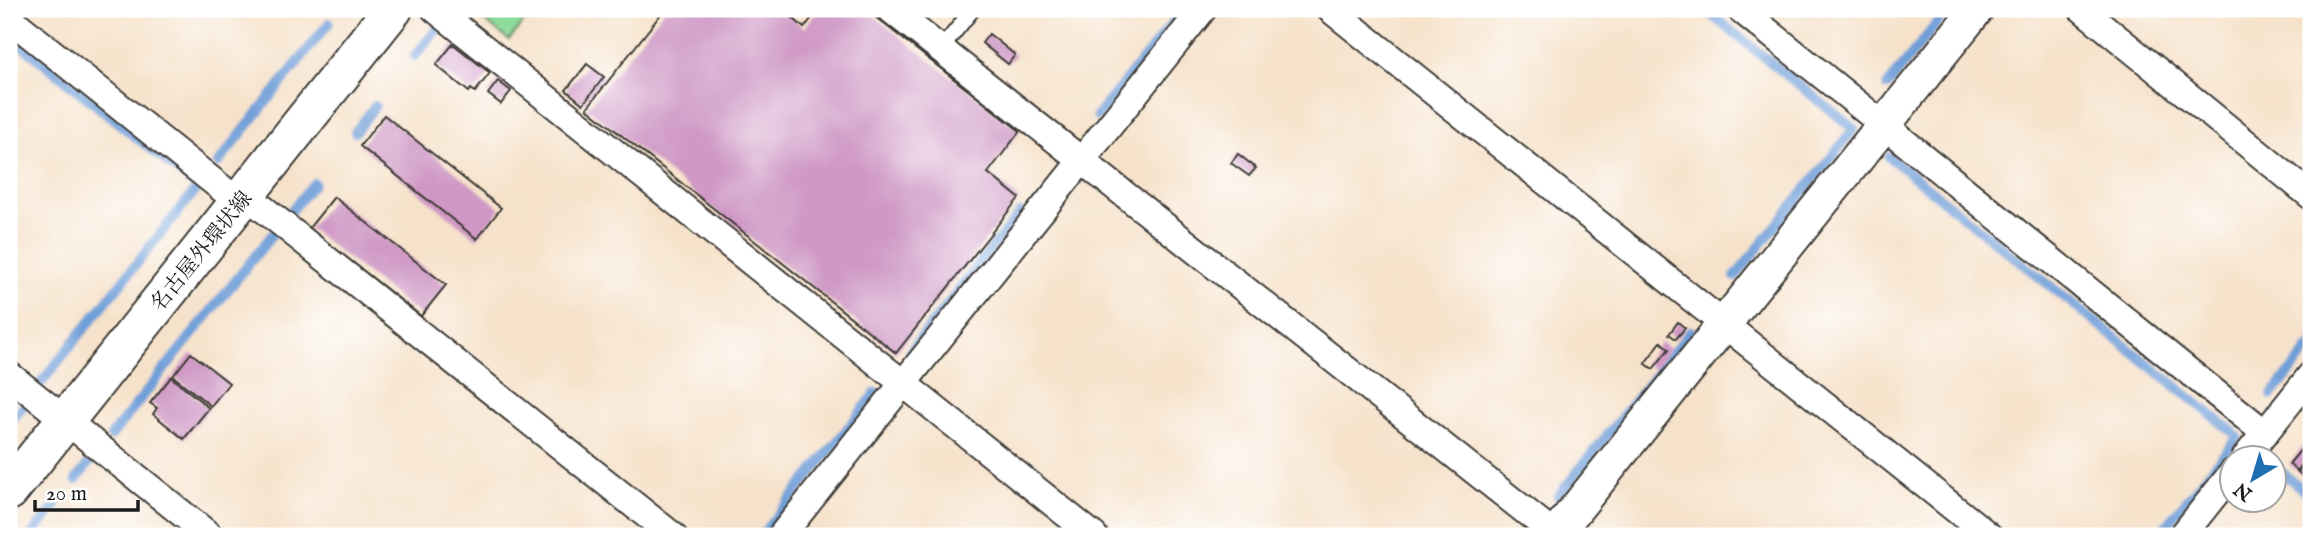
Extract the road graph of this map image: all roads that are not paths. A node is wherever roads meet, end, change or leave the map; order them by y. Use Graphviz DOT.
graph roads {
  1 [pos="393,9"];
  2 [pos="435,9"];
  3 [pos="890,9"];
  4 [pos="973,9"];
  5 [pos="1203,9"];
  6 [pos="1330,9"];
  7 [pos="1740,9"];
  8 [pos="1977,9"];
  9 [pos="2082,9"];
  10 [pos="9,18"];
  11 [pos="941,49"];
  12 [pos="1884,125"];
  13 [pos="1082,160"];
  14 [pos="2311,196"];
  15 [pos="243,199"];
  16 [pos="1724,324"];
  17 [pos="9,375"];
  18 [pos="2311,375"];
  19 [pos="903,383"];
  20 [pos="66,421"];
  21 [pos="2265,433"];
  22 [pos="2256,444"];
  23 [pos="9,491"];
  24 [pos="2218,491"];
  25 [pos="209,536"];
  26 [pos="673,536"];
  27 [pos="781,536"];
  28 [pos="1094,536"];
  29 [pos="1556,536"];
  30 [pos="1989,536"];
  31 [pos="2182,536"];
  1 -- 15 [label="main road, 名古屋外環状線"];
  2 -- 19 [label="street"];
  3 -- 11 [label="street"];
  4 -- 11 [label="lane"];
  5 -- 13 [label="street"];
  6 -- 16 [label="street"];
  7 -- 12 [label="street"];
  8 -- 12 [label="street"];
  9 -- 14 [label="street"];
  10 -- 15 [label="street"];
  11 -- 13 [label="street"];
  12 -- 16 [label="street"];
  12 -- 21 [label="street"];
  13 -- 19 [label="street"];
  13 -- 29 [label="street"];
  15 -- 20 [label="main road, 名古屋外環状線"];
  15 -- 26 [label="street"];
  16 -- 29 [label="street"];
  16 -- 30 [label="street"];
  17 -- 20 [label="street"];
  18 -- 21 [label="street"];
  19 -- 27 [label="street"];
  19 -- 28 [label="street"];
  20 -- 23 [label="main road, 名古屋外環状線"];
  20 -- 25 [label="street"];
  21 -- 22 [label="street"];
  24 -- 31 [label="street"];
}
